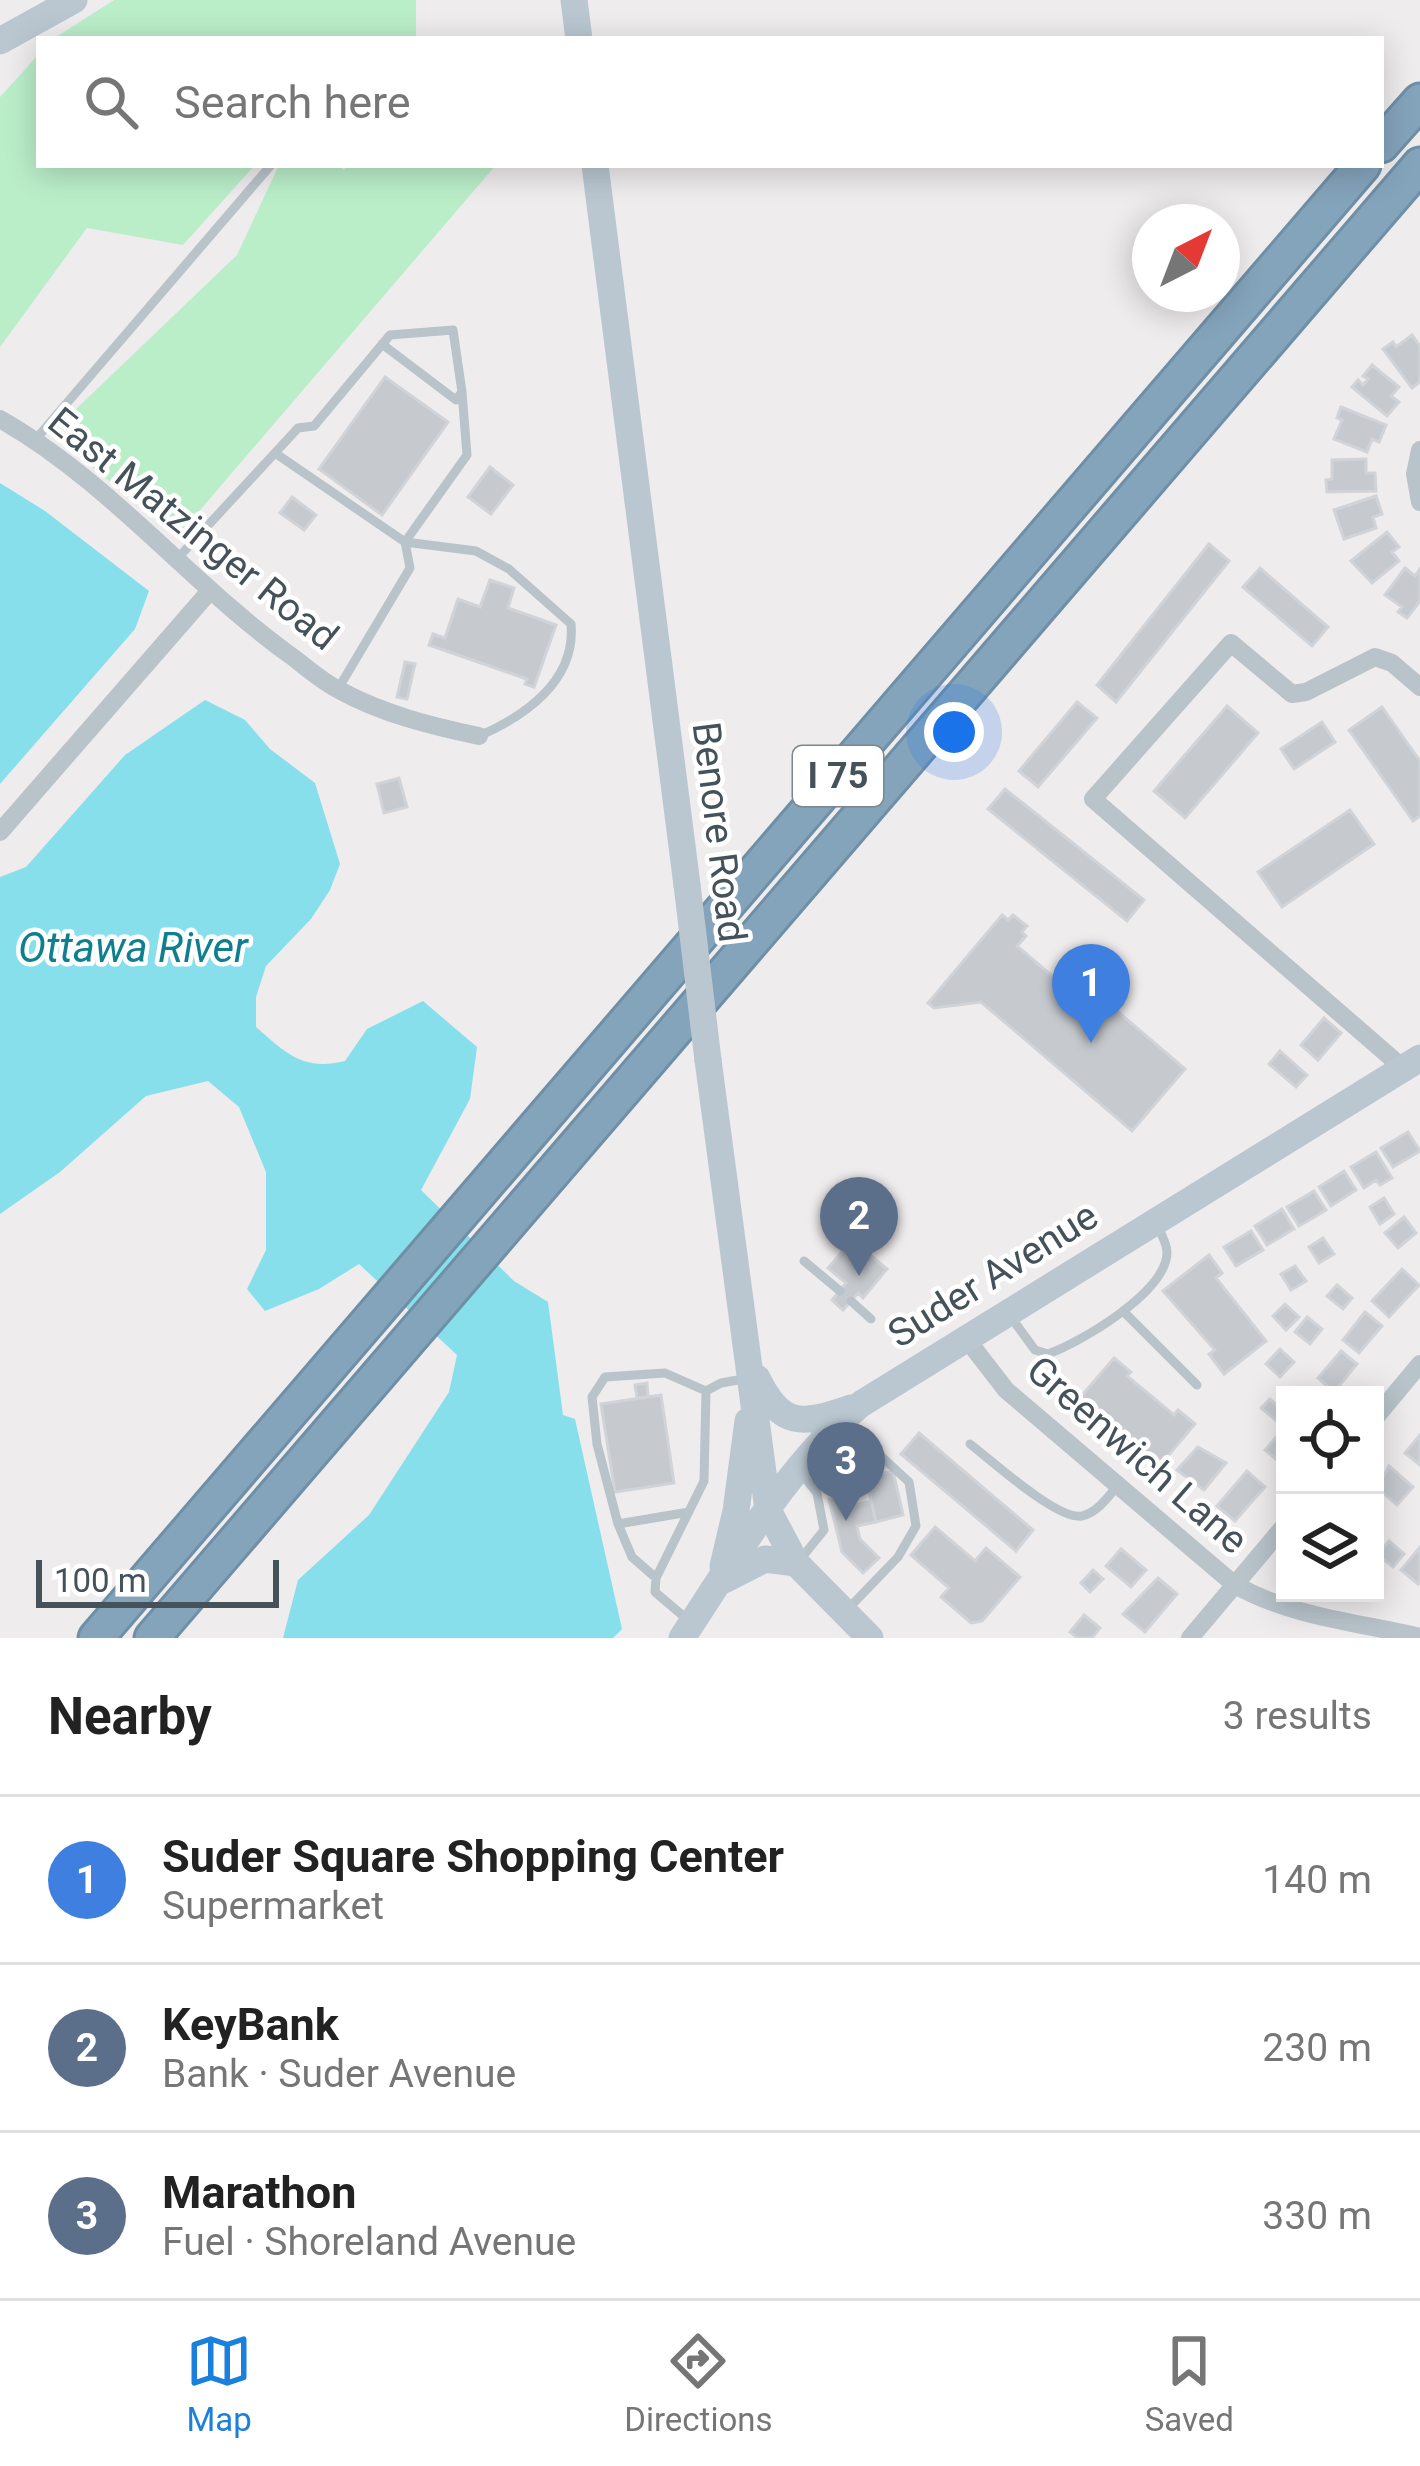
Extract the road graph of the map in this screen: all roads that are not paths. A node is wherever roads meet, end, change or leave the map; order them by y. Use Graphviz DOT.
graph roads {
  1 [pos="74,0"];
  2 [pos="574,0"];
  3 [pos="579,36"];
  4 [pos="0,40"];
  5 [pos="1420,100"];
  6 [pos="1384,142"];
  7 [pos="1420,166"];
  8 [pos="268,168"];
  9 [pos="595,168"];
  10 [pos="1361,168"];
  11 [pos="382,344"];
  12 [pos="462,392"];
  13 [pos="0,418"];
  14 [pos="36,439"];
  15 [pos="1420,450"];
  16 [pos="275,452"];
  17 [pos="1420,502"];
  18 [pos="405,542"];
  19 [pos="176,560"];
  20 [pos="209,592"];
  21 [pos="1420,686"];
  22 [pos="338,690"];
  23 [pos="479,736"];
  24 [pos="0,832"];
  25 [pos="1412,1063"];
  26 [pos="1155,1220"];
  27 [pos="804,1261"];
  28 [pos="839,1291"];
  29 [pos="851,1301"];
  30 [pos="1007,1311"];
  31 [pos="1123,1311"];
  32 [pos="872,1318"];
  33 [pos="965,1337"];
  34 [pos="1420,1364"];
  35 [pos="750,1377"];
  36 [pos="1197,1385"];
  37 [pos="706,1391"];
  38 [pos="1384,1407"];
  39 [pos="851,1413"];
  40 [pos="970,1444"];
  41 [pos="797,1468"];
  42 [pos="1118,1485"];
  43 [pos="768,1510"];
  44 [pos="689,1513"];
  45 [pos="619,1524"];
  46 [pos="1276,1536"];
  47 [pos="796,1563"];
  48 [pos="656,1578"];
  49 [pos="720,1582"];
  50 [pos="1235,1585"];
  51 [pos="844,1613"];
  52 [pos="687,1630"];
  53 [pos="1420,1637"];
  54 [pos="96,1638"];
  55 [pos="152,1638"];
  56 [pos="870,1638"];
  57 [pos="1190,1638"];
  1 -- 4 [label="main road"];
  2 -- 3 [label="main road"];
  5 -- 6 [label="highway"];
  7 -- 55 [label="highway, I 75"];
  8 -- 14 [label="lane"];
  9 -- 35 [label="main road, Benore Road, bridge"];
  10 -- 54 [label="highway, I 75"];
  11 -- 12 [label="lane"];
  11 -- 12 [label="lane"];
  11 -- 16 [label="lane"];
  12 -- 18 [label="lane"];
  13 -- 14 [label="street, East Matzinger Road"];
  14 -- 19 [label="street, East Matzinger Road"];
  15 -- 17 [label="street"];
  16 -- 18 [label="lane"];
  16 -- 19 [label="lane"];
  18 -- 22 [label="lane"];
  18 -- 23 [label="lane"];
  19 -- 20 [label="street, East Matzinger Road"];
  20 -- 22 [label="street, East Matzinger Road"];
  20 -- 24 [label="street"];
  21 -- 25 [label="street"];
  22 -- 23 [label="street, East Matzinger Road"];
  25 -- 26 [label="main road, Suder Avenue"];
  26 -- 30 [label="main road, Suder Avenue"];
  26 -- 31 [label="lane"];
  27 -- 28 [label="lane"];
  29 -- 32 [label="lane"];
  30 -- 31 [label="lane"];
  30 -- 33 [label="main road, Suder Avenue"];
  31 -- 36 [label="lane"];
  33 -- 39 [label="main road, Suder Avenue"];
  33 -- 42 [label="street, Greenwich Lane"];
  34 -- 38 [label="street"];
  35 -- 37 [label="lane"];
  35 -- 39 [label="main road"];
  35 -- 43 [label="main road, Benore Road"];
  35 -- 49 [label="main road"];
  37 -- 44 [label="lane"];
  37 -- 45 [label="lane"];
  39 -- 41 [label="main road, Suder Avenue"];
  39 -- 51 [label="lane"];
  40 -- 42 [label="lane"];
  41 -- 43 [label="main road, Suder Avenue"];
  41 -- 47 [label="lane"];
  42 -- 50 [label="street, Greenwich Lane"];
  43 -- 47 [label="main road"];
  43 -- 49 [label="main road, Suder Avenue"];
  44 -- 45 [label="lane"];
  44 -- 48 [label="lane"];
  45 -- 48 [label="lane"];
  46 -- 50 [label="street"];
  47 -- 49 [label="main road"];
  47 -- 51 [label="main road"];
  48 -- 52 [label="lane"];
  49 -- 52 [label="main road, Suder Avenue"];
  50 -- 53 [label="street, Greenwich Lane"];
  50 -- 57 [label="street"];
  51 -- 56 [label="main road"];
}
